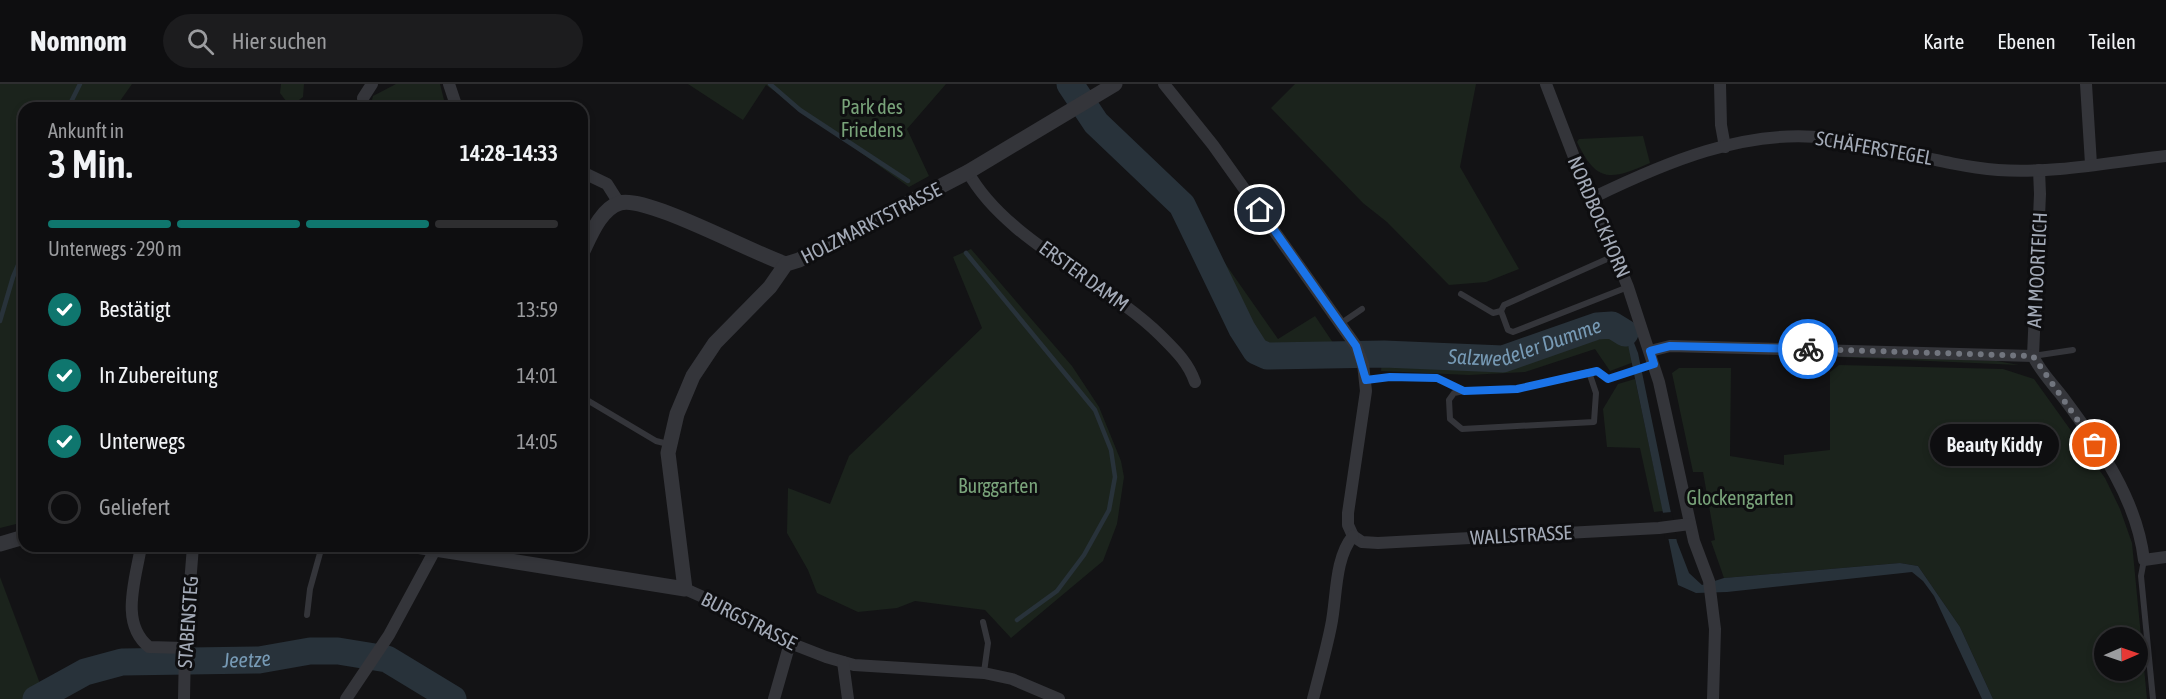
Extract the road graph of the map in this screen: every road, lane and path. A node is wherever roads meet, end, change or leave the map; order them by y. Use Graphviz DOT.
graph roads {
  1 [pos="372,84"];
  2 [pos="449,84"];
  3 [pos="1115,84"];
  4 [pos="1164,84"];
  5 [pos="1546,84"];
  6 [pos="1720,84"];
  7 [pos="2086,84"];
  8 [pos="363,102"];
  9 [pos="455,102"];
  10 [pos="1725,147"];
  11 [pos="2166,156"];
  12 [pos="2091,164"];
  13 [pos="2039,170"];
  14 [pos="968,172"];
  15 [pos="588,175"];
  16 [pos="1592,198"];
  17 [pos="619,203"];
  18 [pos="588,242"];
  19 [pos="1616,255"];
  20 [pos="786,264"];
  21 [pos="1628,287"];
  22 [pos="1461,294"];
  23 [pos="1503,308"];
  24 [pos="1362,309"];
  25 [pos="1340,324"];
  26 [pos="2073,350"];
  27 [pos="1650,351"];
  28 [pos="2033,356"];
  29 [pos="1649,365"];
  30 [pos="1590,372"];
  31 [pos="1366,380"];
  32 [pos="1196,382"];
  33 [pos="1464,391"];
  34 [pos="588,401"];
  35 [pos="668,444"];
  36 [pos="1690,524"];
  37 [pos="1353,536"];
  38 [pos="18,539"];
  39 [pos="0,544"];
  40 [pos="140,552"];
  41 [pos="192,552"];
  42 [pos="320,552"];
  43 [pos="434,552"];
  44 [pos="460,552"];
  45 [pos="2166,557"];
  46 [pos="2144,560"];
  47 [pos="685,590"];
  48 [pos="307,615"];
  49 [pos="983,622"];
  50 [pos="790,644"];
  51 [pos="184,651"];
  52 [pos="843,662"];
  53 [pos="984,673"];
  54 [pos="184,699"];
  55 [pos="346,699"];
  56 [pos="774,699"];
  57 [pos="849,699"];
  58 [pos="1059,699"];
  59 [pos="1313,699"];
  60 [pos="1713,699"];
  61 [pos="2153,699"];
  1 -- 8 [label="street"];
  2 -- 9 [label="street"];
  3 -- 14 [label="street, HOLZMARKTSTRASSE"];
  4 -- 25 [label="street"];
  5 -- 16 [label="street, NORDBOCKHORN"];
  6 -- 10 [label="street"];
  7 -- 12 [label="street"];
  10 -- 13 [label="street, SCHÄFERSTEGEL"];
  10 -- 16 [label="street, SCHÄFERSTEGEL"];
  11 -- 12 [label="street, SCHÄFERSTEGEL"];
  12 -- 13 [label="street, SCHÄFERSTEGEL"];
  13 -- 28 [label="street, AM MOORTEICH"];
  14 -- 20 [label="street, HOLZMARKTSTRASSE"];
  14 -- 32 [label="street, ERSTER DAMM"];
  15 -- 17 [label="street"];
  16 -- 19 [label="street, NORDBOCKHORN"];
  17 -- 18 [label="street"];
  17 -- 20 [label="street"];
  19 -- 21 [label="street, NORDBOCKHORN"];
  19 -- 23 [label="lane"];
  20 -- 35 [label="street, HOLZMARKTSTRASSE"];
  21 -- 23 [label="lane"];
  21 -- 27 [label="street, NORDBOCKHORN"];
  22 -- 23 [label="lane"];
  24 -- 25 [label="lane"];
  25 -- 31 [label="street"];
  26 -- 28 [label="lane"];
  27 -- 28 [label="street"];
  27 -- 29 [label="street, NORDBOCKHORN"];
  28 -- 46 [label="street, AM MOORTEICH"];
  29 -- 30 [label="lane"];
  29 -- 36 [label="street, NORDBOCKHORN"];
  30 -- 33 [label="lane"];
  30 -- 33 [label="lane"];
  31 -- 33 [label="lane"];
  31 -- 37 [label="street"];
  34 -- 35 [label="lane"];
  35 -- 47 [label="street, HOLZMARKTSTRASSE"];
  36 -- 37 [label="street, WALLSTRASSE"];
  36 -- 60 [label="street, NORDBOCKHORN"];
  37 -- 59 [label="street"];
  38 -- 39 [label="street"];
  40 -- 51 [label="street"];
  41 -- 51 [label="street, STABENSTEG"];
  42 -- 48 [label="lane"];
  43 -- 55 [label="street"];
  44 -- 47 [label="street, BURGSTRASSE"];
  45 -- 46 [label="street"];
  46 -- 61 [label="lane, AM MOORTEICH"];
  47 -- 50 [label="street, BURGSTRASSE"];
  49 -- 53 [label="lane"];
  50 -- 52 [label="street, BURGSTRASSE"];
  50 -- 56 [label="street"];
  51 -- 54 [label="street, STABENSTEG"];
  52 -- 53 [label="street, BURGSTRASSE"];
  52 -- 57 [label="street"];
  53 -- 58 [label="street, BURGSTRASSE"];
}
